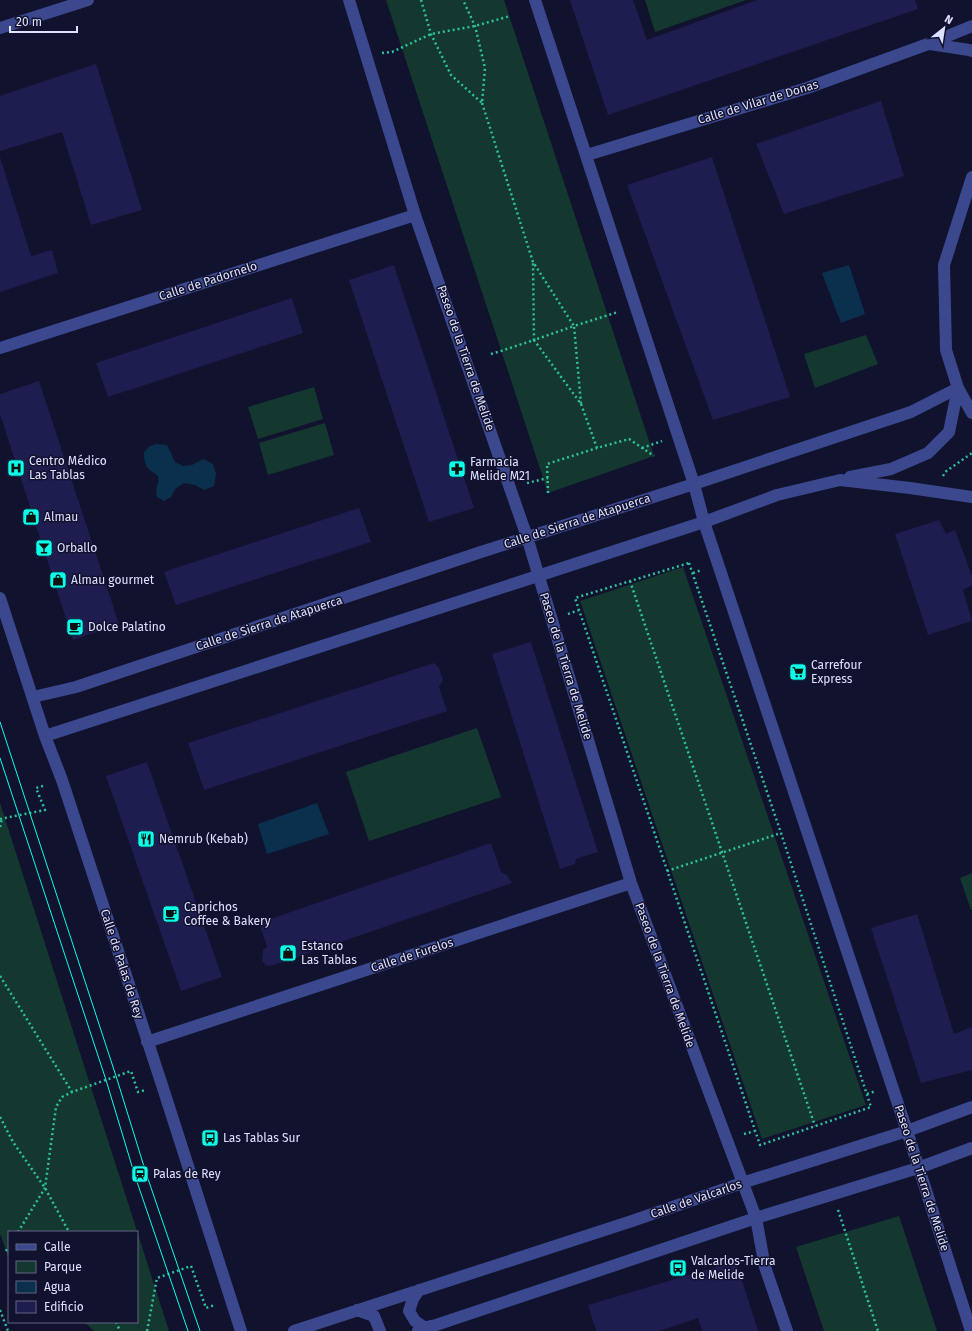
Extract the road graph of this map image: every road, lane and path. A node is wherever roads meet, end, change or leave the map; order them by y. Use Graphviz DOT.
graph roads {
  1 [pos="88,0"];
  2 [pos="349,0"];
  3 [pos="421,0"];
  4 [pos="463,0"];
  5 [pos="535,0"];
  6 [pos="510,16"];
  7 [pos="475,26"];
  8 [pos="972,26"];
  9 [pos="0,28"];
  10 [pos="431,34"];
  11 [pos="928,44"];
  12 [pos="972,52"];
  13 [pos="366,55"];
  14 [pos="482,103"];
  15 [pos="587,155"];
  16 [pos="972,177"];
  17 [pos="415,214"];
  18 [pos="533,262"];
  19 [pos="636,306"];
  20 [pos="574,326"];
  21 [pos="534,340"];
  22 [pos="0,348"];
  23 [pos="491,354"];
  24 [pos="958,388"];
  25 [pos="581,404"];
  26 [pos="972,413"];
  27 [pos="597,448"];
  28 [pos="972,453"];
  29 [pos="654,456"];
  30 [pos="548,478"];
  31 [pos="840,480"];
  32 [pos="694,484"];
  33 [pos="510,487"];
  34 [pos="936,492"];
  35 [pos="548,493"];
  36 [pos="972,497"];
  37 [pos="704,522"];
  38 [pos="527,537"];
  39 [pos="539,575"];
  40 [pos="630,581"];
  41 [pos="0,598"];
  42 [pos="33,697"];
  43 [pos="45,736"];
  44 [pos="62,780"];
  45 [pos="1,819"];
  46 [pos="0,827"];
  47 [pos="781,833"];
  48 [pos="721,852"];
  49 [pos="667,871"];
  50 [pos="631,883"];
  51 [pos="0,976"];
  52 [pos="147,1042"];
  53 [pos="162,1085"];
  54 [pos="72,1092"];
  55 [pos="972,1107"];
  56 [pos="0,1117"];
  57 [pos="815,1126"];
  58 [pos="907,1131"];
  59 [pos="972,1148"];
  60 [pos="918,1168"];
  61 [pos="742,1183"];
  62 [pos="45,1188"];
  63 [pos="832,1194"];
  64 [pos="756,1218"];
  65 [pos="19,1231"];
  66 [pos="68,1231"];
  67 [pos="8,1248"];
  68 [pos="6,1251"];
  69 [pos="419,1290"];
  70 [pos="231,1300"];
  71 [pos="0,1310"];
  72 [pos="357,1310"];
  73 [pos="431,1326"];
  74 [pos="8,1331"];
  75 [pos="147,1331"];
  76 [pos="241,1331"];
  77 [pos="294,1331"];
  78 [pos="380,1331"];
  79 [pos="418,1331"];
  80 [pos="786,1331"];
  81 [pos="878,1331"];
  82 [pos="971,1331"];
  1 -- 9 [label="street"];
  2 -- 13 [label="street, Paseo de la Tierra de Melide"];
  3 -- 10 [label="path"];
  4 -- 7 [label="path"];
  5 -- 15 [label="street, Paseo de la Tierra de Melide"];
  6 -- 7 [label="path"];
  7 -- 10 [label="path"];
  7 -- 14 [label="path"];
  8 -- 11 [label="street, Calle de Vilar de Donas"];
  10 -- 13 [label="path"];
  10 -- 14 [label="path"];
  11 -- 12 [label="street, Calle de Vilar de Donas"];
  11 -- 15 [label="street, Calle de Vilar de Donas"];
  13 -- 17 [label="street, Paseo de la Tierra de Melide"];
  14 -- 18 [label="path"];
  15 -- 19 [label="street, Paseo de la Tierra de Melide"];
  16 -- 24 [label="street"];
  17 -- 22 [label="street, Calle de Padornelo"];
  17 -- 33 [label="street, Paseo de la Tierra de Melide"];
  18 -- 20 [label="path"];
  18 -- 21 [label="path"];
  19 -- 20 [label="path"];
  19 -- 32 [label="street, Paseo de la Tierra de Melide"];
  20 -- 21 [label="path"];
  20 -- 25 [label="path"];
  21 -- 23 [label="path"];
  21 -- 25 [label="path"];
  24 -- 26 [label="street"];
  24 -- 31 [label="street"];
  24 -- 32 [label="street, Calle de Sierra de Atapuerca"];
  25 -- 27 [label="path"];
  27 -- 29 [label="path"];
  27 -- 30 [label="path"];
  28 -- 34 [label="path"];
  30 -- 33 [label="path"];
  30 -- 35 [label="path"];
  31 -- 34 [label="street"];
  31 -- 37 [label="street"];
  32 -- 37 [label="street, Paseo de la Tierra de Melide"];
  32 -- 38 [label="street, Calle de Sierra de Atapuerca"];
  33 -- 38 [label="street, Paseo de la Tierra de Melide"];
  34 -- 36 [label="street"];
  37 -- 39 [label="street"];
  37 -- 58 [label="street, Paseo de la Tierra de Melide"];
  38 -- 39 [label="street, Paseo de la Tierra de Melide"];
  38 -- 42 [label="street, Calle de Sierra de Atapuerca"];
  39 -- 43 [label="street"];
  39 -- 50 [label="street, Paseo de la Tierra de Melide"];
  40 -- 47 [label="path"];
  40 -- 48 [label="path"];
  40 -- 49 [label="path"];
  41 -- 42 [label="street, Calle de Palas de Rey"];
  42 -- 43 [label="street, Calle de Palas de Rey"];
  43 -- 44 [label="street, Calle de Palas de Rey"];
  44 -- 45 [label="path"];
  44 -- 52 [label="street, Calle de Palas de Rey"];
  45 -- 46 [label="path"];
  47 -- 48 [label="path"];
  47 -- 57 [label="path"];
  48 -- 49 [label="path"];
  48 -- 57 [label="path"];
  49 -- 57 [label="path"];
  50 -- 52 [label="street, Calle de Furelos"];
  50 -- 61 [label="street, Paseo de la Tierra de Melide"];
  51 -- 54 [label="path"];
  52 -- 53 [label="street, Calle de Palas de Rey"];
  53 -- 54 [label="path"];
  53 -- 70 [label="street, Calle de Palas de Rey"];
  54 -- 62 [label="path"];
  55 -- 58 [label="street, Calle de Valcarlos"];
  56 -- 62 [label="path"];
  58 -- 60 [label="street, Paseo de la Tierra de Melide"];
  58 -- 61 [label="street, Calle de Valcarlos"];
  59 -- 60 [label="street"];
  60 -- 63 [label="street"];
  60 -- 82 [label="street, Paseo de la Tierra de Melide"];
  61 -- 64 [label="street, Paseo de la Tierra de Melide"];
  61 -- 69 [label="street, Calle de Valcarlos"];
  62 -- 65 [label="path"];
  62 -- 66 [label="path"];
  63 -- 64 [label="street"];
  63 -- 81 [label="path"];
  64 -- 73 [label="street"];
  64 -- 80 [label="street, Paseo de la Tierra de Melide"];
  67 -- 68 [label="path"];
  69 -- 72 [label="street, Calle de Valcarlos"];
  69 -- 73 [label="street"];
  70 -- 75 [label="path"];
  70 -- 76 [label="street, Calle de Palas de Rey"];
  71 -- 74 [label="path"];
  72 -- 77 [label="street, Calle de Valcarlos"];
  72 -- 78 [label="street"];
  73 -- 79 [label="street"];
}
